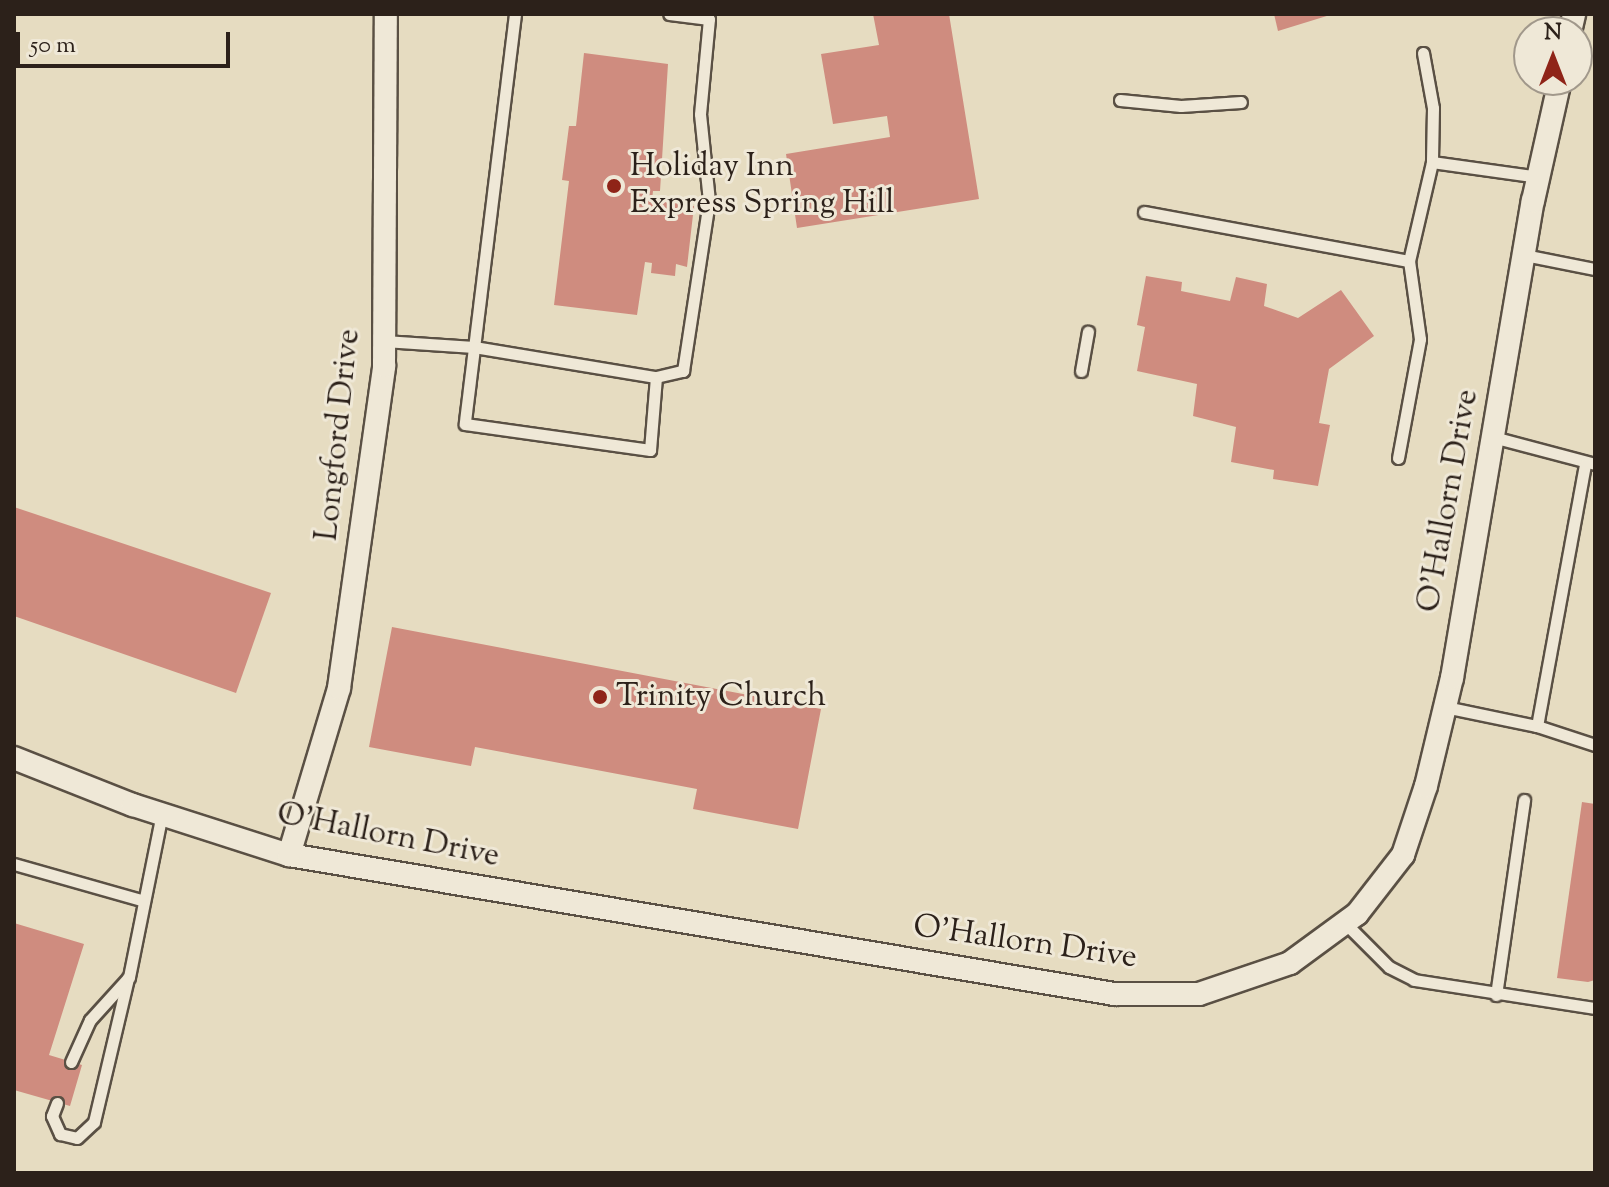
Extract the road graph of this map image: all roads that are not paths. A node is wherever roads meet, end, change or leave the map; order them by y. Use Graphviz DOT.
graph roads {
  1 [pos="386,14"];
  2 [pos="515,14"];
  3 [pos="669,14"];
  4 [pos="1423,53"];
  5 [pos="1557,96"];
  6 [pos="1120,100"];
  7 [pos="1241,102"];
  8 [pos="1432,162"];
  9 [pos="1539,177"];
  10 [pos="1144,212"];
  11 [pos="1524,255"];
  12 [pos="1409,261"];
  13 [pos="1595,269"];
  14 [pos="1088,332"];
  15 [pos="384,341"];
  16 [pos="474,347"];
  17 [pos="1081,371"];
  18 [pos="656,377"];
  19 [pos="1493,437"];
  20 [pos="1398,458"];
  21 [pos="1590,464"];
  22 [pos="1445,707"];
  23 [pos="1537,726"];
  24 [pos="1595,745"];
  25 [pos="14,758"];
  26 [pos="1524,800"];
  27 [pos="162,814"];
  28 [pos="289,855"];
  29 [pos="14,864"];
  30 [pos="141,900"];
  31 [pos="1345,923"];
  32 [pos="124,981"];
  33 [pos="1496,995"];
  34 [pos="1595,1008"];
  35 [pos="71,1062"];
  36 [pos="57,1103"];
  1 -- 15 [label="street, Longford Drive"];
  2 -- 16 [label="lane"];
  3 -- 18 [label="lane"];
  4 -- 8 [label="lane"];
  5 -- 9 [label="street, O'Hallorn Drive"];
  6 -- 7 [label="lane"];
  8 -- 9 [label="lane"];
  8 -- 12 [label="lane"];
  9 -- 11 [label="street, O'Hallorn Drive"];
  10 -- 12 [label="lane"];
  11 -- 13 [label="lane"];
  11 -- 19 [label="street, O'Hallorn Drive"];
  12 -- 20 [label="lane"];
  14 -- 17 [label="lane"];
  15 -- 16 [label="lane"];
  15 -- 28 [label="street, Longford Drive"];
  16 -- 18 [label="lane"];
  16 -- 18 [label="lane"];
  19 -- 21 [label="lane"];
  19 -- 22 [label="street, O'Hallorn Drive"];
  21 -- 23 [label="lane"];
  22 -- 23 [label="lane"];
  22 -- 31 [label="street, O'Hallorn Drive"];
  23 -- 24 [label="lane"];
  25 -- 27 [label="street, O'Hallorn Drive"];
  26 -- 33 [label="lane"];
  27 -- 28 [label="street, O'Hallorn Drive"];
  27 -- 30 [label="lane"];
  28 -- 31 [label="street, O'Hallorn Drive"];
  29 -- 30 [label="lane"];
  30 -- 32 [label="lane"];
  31 -- 33 [label="lane"];
  32 -- 35 [label="lane"];
  32 -- 36 [label="lane"];
  33 -- 34 [label="lane"];
}
